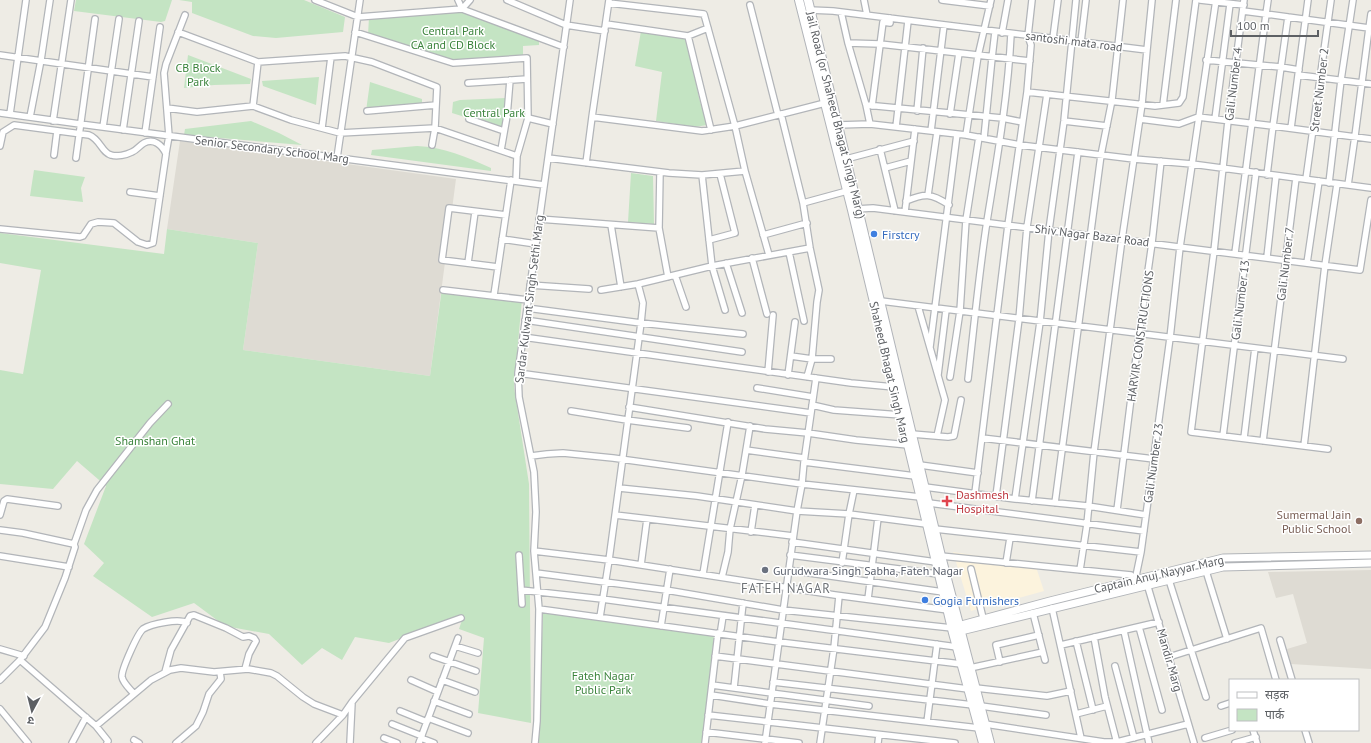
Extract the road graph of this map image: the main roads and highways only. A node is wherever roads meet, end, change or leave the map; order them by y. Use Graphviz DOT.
graph roads {
  1 [pos="799,0"];
  2 [pos="808,0"];
  3 [pos="855,209"];
  4 [pos="938,559"];
  5 [pos="956,629"];
  6 [pos="972,689"];
  7 [pos="982,726"];
  8 [pos="982,743"];
  9 [pos="990,743"];
  1 -- 3 [label="main road, Shaheed Bhagat Singh Marg"];
  2 -- 3 [label="main road, Jail Road (or Shaheed Bhagat Singh Marg)"];
  3 -- 4 [label="main road, Shaheed Bhagat Singh Marg"];
  3 -- 4 [label="main road, Jail Road (or Shaheed Bhagat Singh Marg)"];
  4 -- 5 [label="main road, Jail Road (or Shaheed Bhagat Singh Marg)"];
  4 -- 5 [label="main road, Shaheed Bhagat Singh Marg"];
  5 -- 6 [label="main road, Jail Road (or Shaheed Bhagat Singh Marg)"];
  5 -- 6 [label="main road, Shaheed Bhagat Singh Marg"];
  6 -- 7 [label="main road, Jail Road (or Shaheed Bhagat Singh Marg)"];
  7 -- 8 [label="main road"];
  7 -- 9 [label="main road, Jail Road (or Shaheed Bhagat Singh Marg)"];
}
